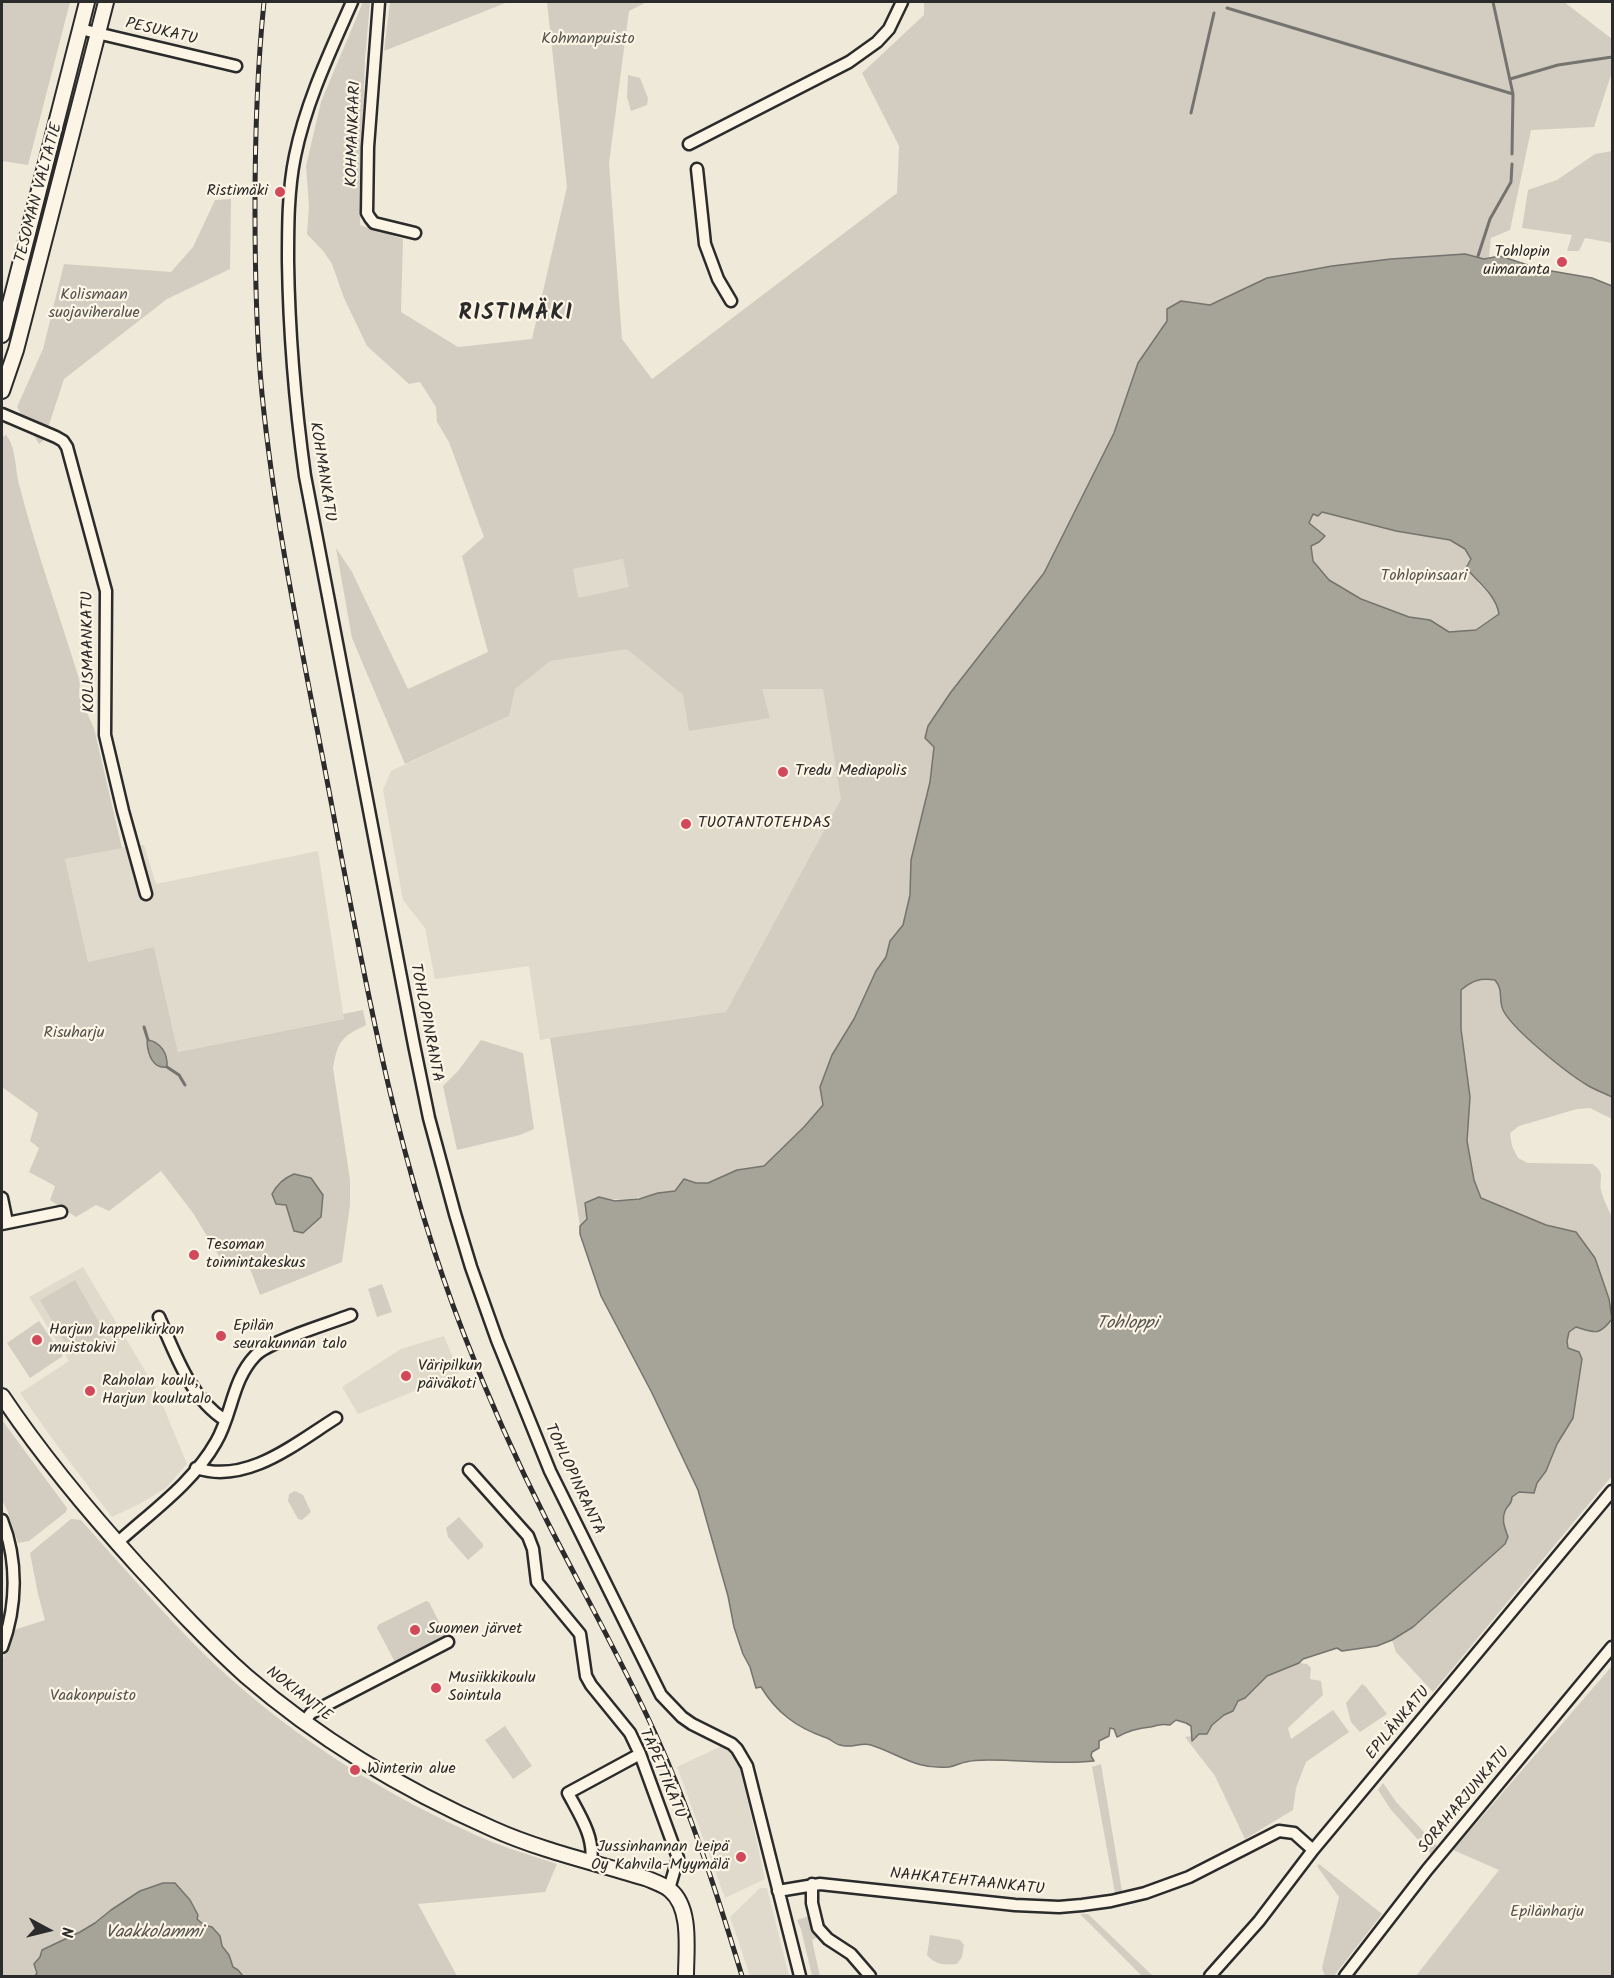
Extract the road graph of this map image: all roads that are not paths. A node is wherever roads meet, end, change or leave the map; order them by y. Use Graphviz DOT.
graph roads {
  1 [pos="87,2"];
  2 [pos="106,2"];
  3 [pos="352,2"];
  4 [pos="379,2"];
  5 [pos="902,2"];
  6 [pos="80,29"];
  7 [pos="98,33"];
  8 [pos="236,66"];
  9 [pos="689,144"];
  10 [pos="698,168"];
  11 [pos="415,232"];
  12 [pos="730,301"];
  13 [pos="2,335"];
  14 [pos="2,391"];
  15 [pos="2,414"];
  16 [pos="146,894"];
  17 [pos="396,950"];
  18 [pos="2,1198"];
  19 [pos="61,1212"];
  20 [pos="4,1223"];
  21 [pos="351,1315"];
  22 [pos="159,1317"];
  23 [pos="2,1396"];
  24 [pos="336,1418"];
  25 [pos="225,1420"];
  26 [pos="196,1468"];
  27 [pos="470,1470"];
  28 [pos="1612,1491"];
  29 [pos="2,1520"];
  30 [pos="117,1543"];
  31 [pos="448,1642"];
  32 [pos="2,1647"];
  33 [pos="1612,1647"];
  34 [pos="304,1722"];
  35 [pos="640,1754"];
  36 [pos="1313,1851"];
  37 [pos="591,1862"];
  38 [pos="812,1884"];
  39 [pos="669,1889"];
  40 [pos="778,1891"];
  41 [pos="686,1977"];
  42 [pos="800,1977"];
  43 [pos="870,1977"];
  44 [pos="1210,1977"];
  45 [pos="1345,1977"];
  1 -- 6 [label="main road, TESOMAN VALTATIE"];
  2 -- 7 [label="main road, TESOMAN VALTATIE"];
  3 -- 17 [label="street, KOHMANKATU"];
  4 -- 11 [label="street, KOHMANKAARI"];
  5 -- 9 [label="street"];
  6 -- 7 [label="street, PESUKATU"];
  6 -- 13 [label="main road, TESOMAN VALTATIE"];
  7 -- 8 [label="street, PESUKATU"];
  7 -- 14 [label="main road, TESOMAN VALTATIE"];
  10 -- 12 [label="street"];
  15 -- 16 [label="street, KOLISMAANKATU"];
  17 -- 40 [label="street, TOHLOPINRANTA"];
  18 -- 20 [label="street"];
  19 -- 20 [label="street"];
  21 -- 25 [label="street"];
  22 -- 25 [label="street"];
  23 -- 30 [label="main road, NOKIANTIE"];
  24 -- 26 [label="street"];
  25 -- 26 [label="street"];
  26 -- 30 [label="street"];
  27 -- 35 [label="street, TAPETTIKATU"];
  28 -- 36 [label="street, EPILÄNKATU"];
  29 -- 32 [label="street"];
  30 -- 34 [label="main road, NOKIANTIE"];
  31 -- 34 [label="street"];
  33 -- 45 [label="street, SORAHARJUNKATU"];
  34 -- 37 [label="main road, NOKIANTIE"];
  35 -- 37 [label="street"];
  35 -- 39 [label="street, TAPETTIKATU"];
  36 -- 38 [label="street, NAHKATEHTAANKATU"];
  36 -- 44 [label="street, EPILÄNKATU"];
  37 -- 39 [label="main road, NOKIANTIE"];
  38 -- 40 [label="street, NAHKATEHTAANKATU"];
  38 -- 43 [label="street"];
  39 -- 41 [label="main road"];
  40 -- 42 [label="street, TOHLOPINRANTA"];
}
